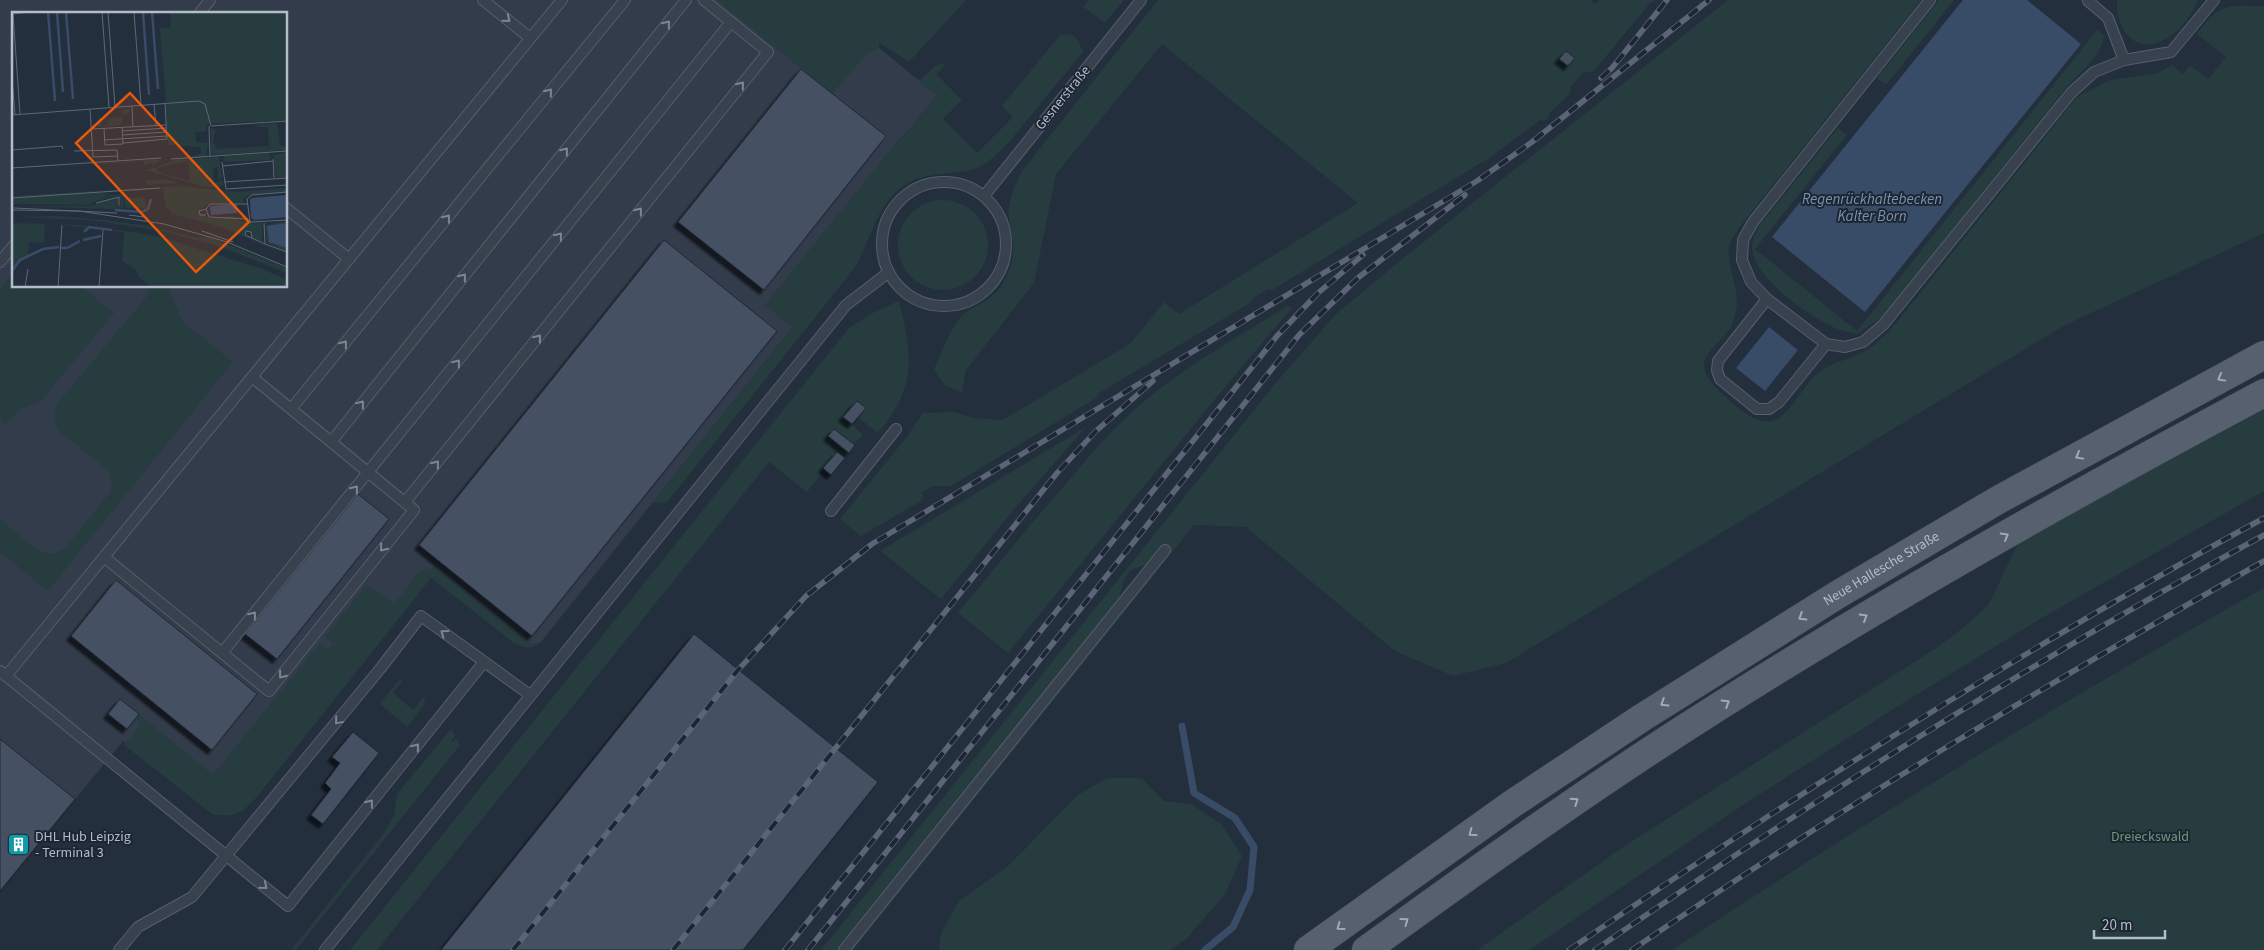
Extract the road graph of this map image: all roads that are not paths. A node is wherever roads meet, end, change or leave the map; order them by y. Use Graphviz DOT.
graph roads {
  1 [pos="209,0"];
  2 [pos="483,0"];
  3 [pos="562,0"];
  4 [pos="625,0"];
  5 [pos="686,0"];
  6 [pos="704,0"];
  7 [pos="1142,0"];
  8 [pos="1930,0"];
  9 [pos="2088,0"];
  10 [pos="2214,0"];
  11 [pos="200,12"];
  12 [pos="731,22"];
  13 [pos="530,38"];
  14 [pos="2124,60"];
  15 [pos="984,196"];
  16 [pos="288,210"];
  17 [pos="12,247"];
  18 [pos="349,259"];
  19 [pos="0,262"];
  20 [pos="889,272"];
  21 [pos="1767,300"];
  22 [pos="1826,344"];
  23 [pos="2264,355"];
  24 [pos="252,377"];
  25 [pos="2264,393"];
  26 [pos="291,409"];
  27 [pos="896,429"];
  28 [pos="330,442"];
  29 [pos="369,473"];
  30 [pos="405,502"];
  31 [pos="831,511"];
  32 [pos="1165,550"];
  33 [pos="104,557"];
  34 [pos="222,653"];
  35 [pos="484,662"];
  36 [pos="3,674"];
  37 [pos="530,695"];
  38 [pos="226,855"];
  39 [pos="119,950"];
  40 [pos="325,950"];
  41 [pos="844,950"];
  42 [pos="1308,950"];
  43 [pos="1366,950"];
  1 -- 11 [label="lane"];
  2 -- 13 [label="lane, one-way"];
  3 -- 13 [label="lane"];
  26 -- 4 [label="lane, one-way"];
  28 -- 5 [label="lane, one-way"];
  6 -- 12 [label="lane"];
  7 -- 15 [label="lane, Gesnerstraße"];
  8 -- 21 [label="lane"];
  9 -- 14 [label="lane"];
  10 -- 14 [label="lane"];
  29 -- 12 [label="lane, one-way"];
  30 -- 12 [label="lane, one-way"];
  13 -- 18 [label="lane"];
  14 -- 22 [label="lane"];
  15 -- 20 [label="lane"];
  15 -- 20 [label="lane"];
  16 -- 18 [label="lane"];
  17 -- 19 [label="lane"];
  18 -- 24 [label="lane"];
  20 -- 37 [label="lane"];
  21 -- 22 [label="lane"];
  21 -- 22 [label="lane"];
  23 -- 42 [label="main road, Neue Hallesche Straße, one-way"];
  24 -- 26 [label="lane"];
  24 -- 33 [label="lane"];
  43 -- 25 [label="main road, one-way"];
  26 -- 28 [label="lane"];
  27 -- 31 [label="lane"];
  28 -- 29 [label="lane"];
  29 -- 30 [label="lane"];
  34 -- 29 [label="lane, one-way"];
  30 -- 34 [label="lane, one-way"];
  32 -- 41 [label="lane"];
  33 -- 34 [label="lane"];
  33 -- 36 [label="lane"];
  35 -- 37 [label="lane"];
  35 -- 38 [label="lane, one-way"];
  38 -- 35 [label="lane, one-way"];
  36 -- 38 [label="lane"];
  37 -- 40 [label="lane"];
  38 -- 39 [label="lane"];
}
